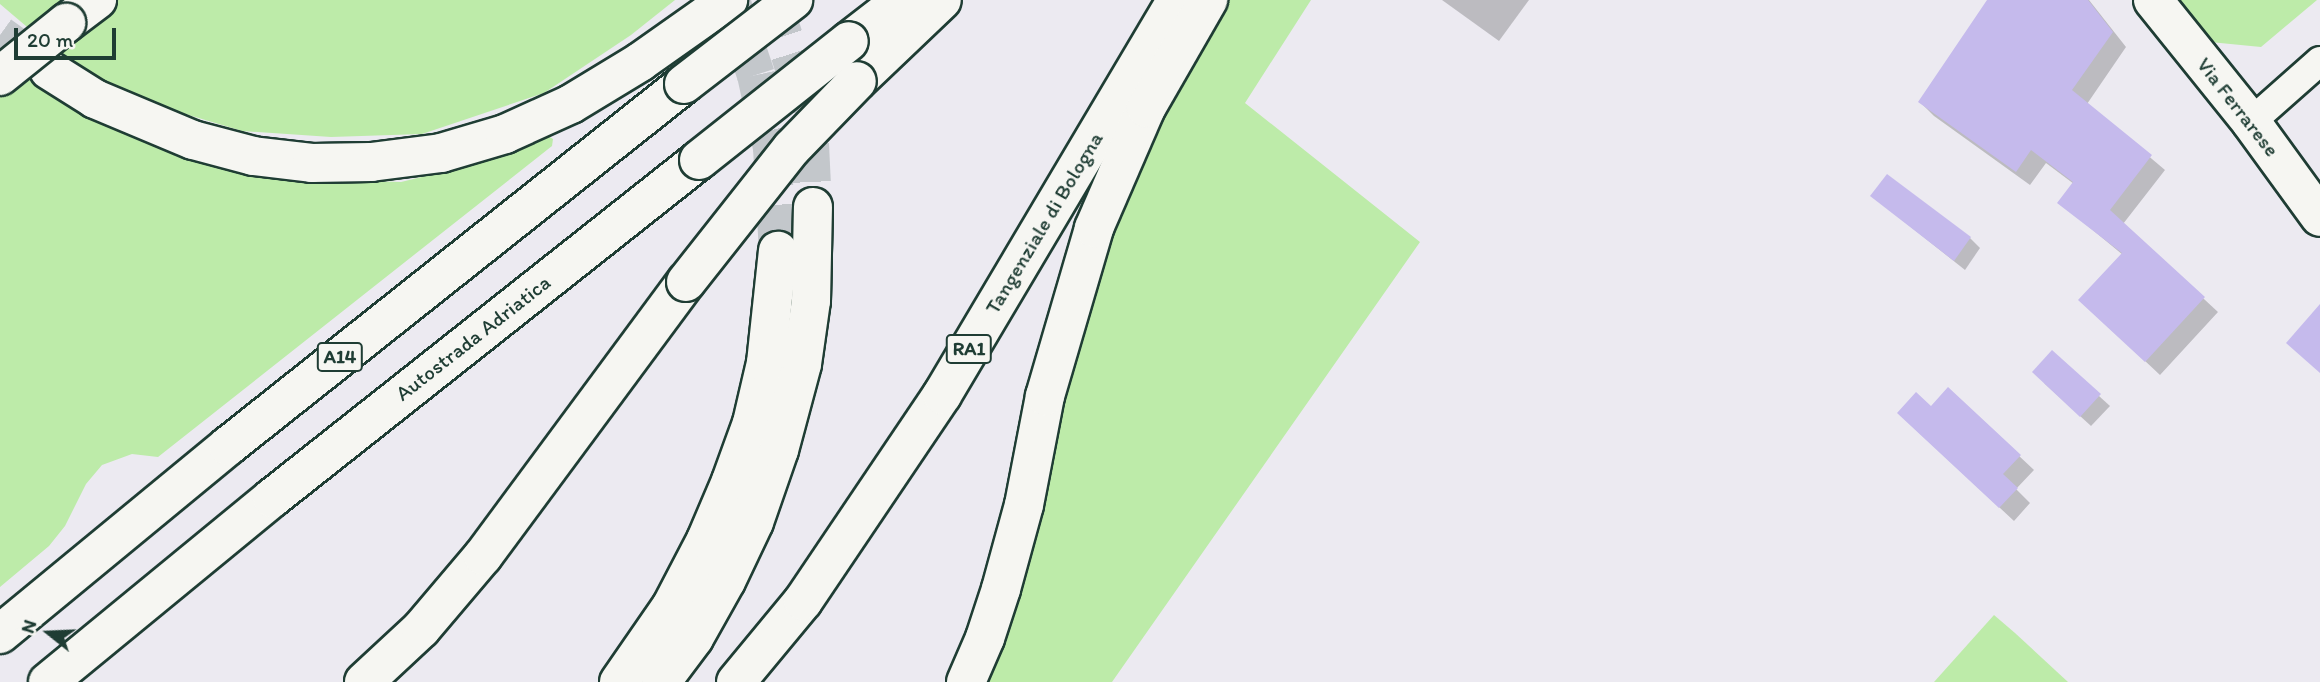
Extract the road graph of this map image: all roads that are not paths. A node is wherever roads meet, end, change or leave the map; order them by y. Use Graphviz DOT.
graph roads {
  1 [pos="97,0"];
  2 [pos="728,0"];
  3 [pos="793,0"];
  4 [pos="902,0"];
  5 [pos="942,0"];
  6 [pos="1177,0"];
  7 [pos="1208,0"];
  8 [pos="2153,0"];
  9 [pos="2320,61"];
  10 [pos="49,71"];
  11 [pos="0,76"];
  12 [pos="2251,122"];
  13 [pos="813,207"];
  14 [pos="2320,216"];
  15 [pos="778,251"];
  16 [pos="0,634"];
  17 [pos="48,682"];
  18 [pos="364,682"];
  19 [pos="619,682"];
  20 [pos="661,682"];
  21 [pos="736,682"];
  22 [pos="966,682"];
  1 -- 11 [label="main road, bridge"];
  2 -- 10 [label="main road"];
  3 -- 16 [label="main road, A14, bridge"];
  4 -- 17 [label="main road, Autostrada Adriatica, bridge"];
  5 -- 18 [label="main road, bridge"];
  6 -- 21 [label="main road, Tangenziale di Bologna / RA1"];
  7 -- 22 [label="main road"];
  8 -- 12 [label="main road, Via Ferrarese"];
  9 -- 12 [label="street"];
  12 -- 14 [label="main road, Via Ferrarese"];
  13 -- 20 [label="main road"];
  15 -- 19 [label="main road"];
}
